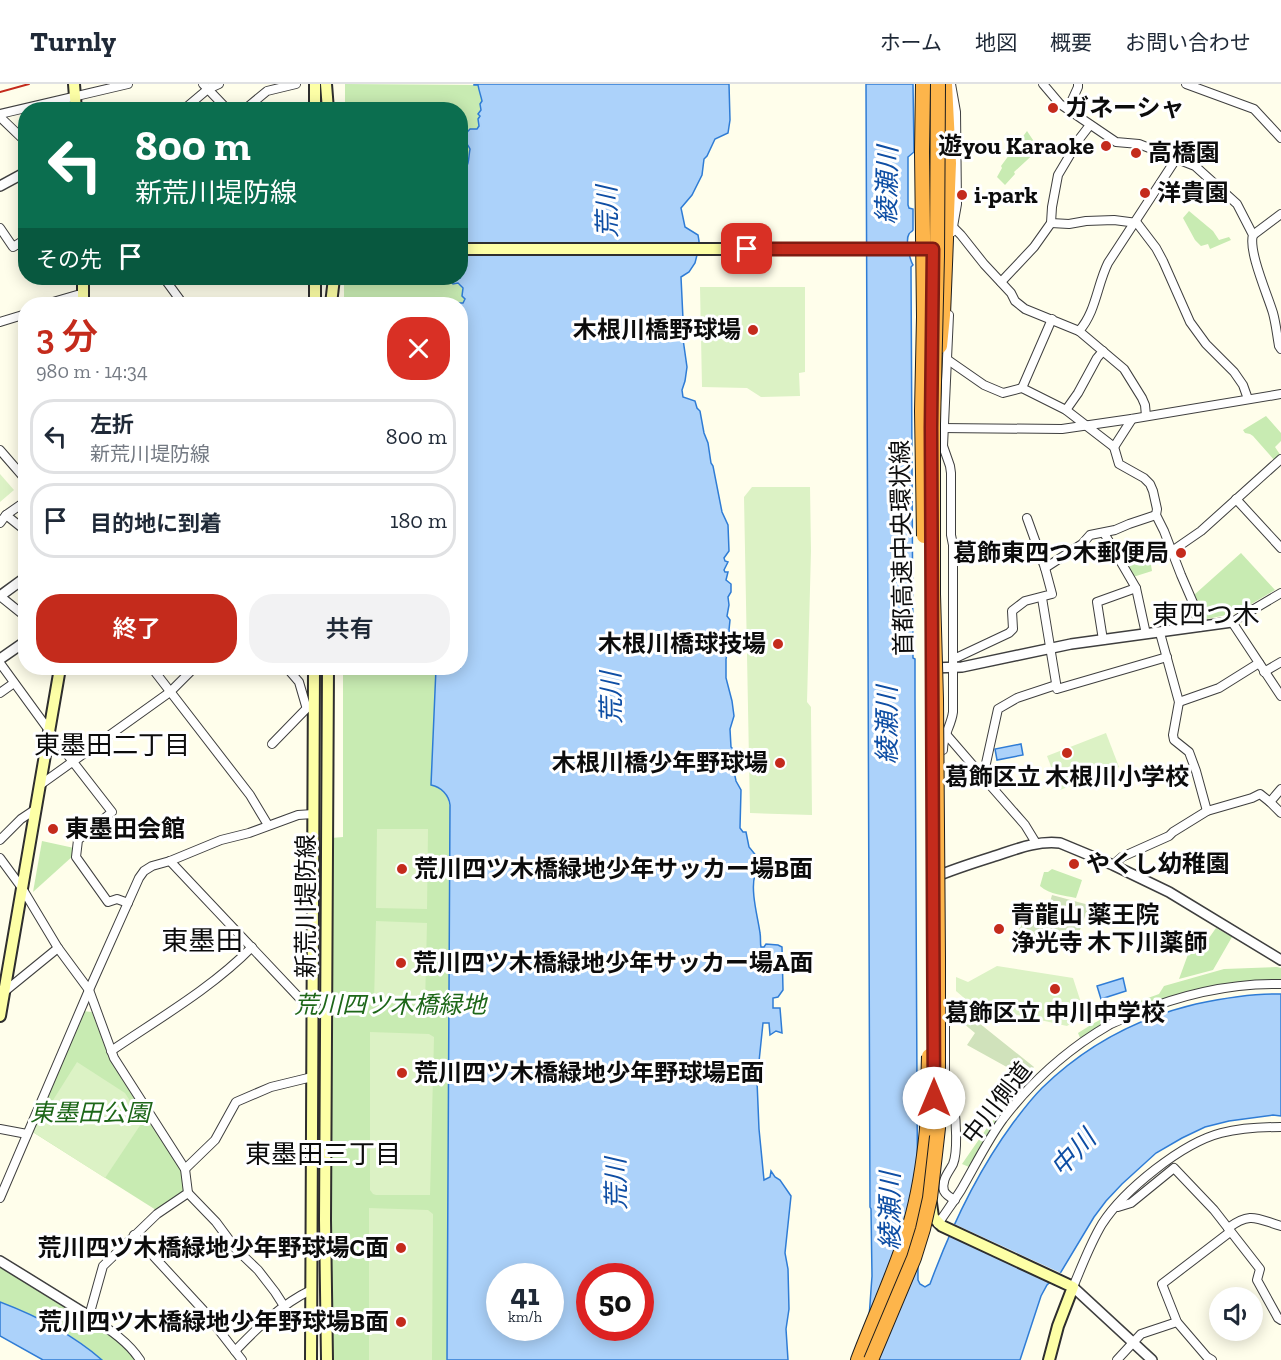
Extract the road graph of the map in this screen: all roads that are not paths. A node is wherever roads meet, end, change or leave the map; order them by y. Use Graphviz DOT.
graph roads {
  1 [pos="128,84"];
  2 [pos="219,84"];
  3 [pos="296,84"];
  4 [pos="315,84"];
  5 [pos="326,84"];
  6 [pos="923,84"];
  7 [pos="929,84"];
  8 [pos="937,84"];
  9 [pos="945,84"];
  10 [pos="951,84"];
  11 [pos="1043,84"];
  12 [pos="1078,84"];
  13 [pos="1186,84"];
  14 [pos="205,87"];
  15 [pos="75,90"];
  16 [pos="39,102"];
  17 [pos="191,102"];
  18 [pos="220,102"];
  19 [pos="254,102"];
  20 [pos="315,102"];
  21 [pos="327,102"];
  22 [pos="18,109"];
  23 [pos="1068,110"];
  24 [pos="0,115"];
  25 [pos="1090,125"];
  26 [pos="18,134"];
  27 [pos="1281,138"];
  28 [pos="1176,159"];
  29 [pos="18,176"];
  30 [pos="0,186"];
  31 [pos="1281,214"];
  32 [pos="1051,223"];
  33 [pos="1135,224"];
  34 [pos="952,227"];
  35 [pos="0,228"];
  36 [pos="1253,235"];
  37 [pos="18,244"];
  38 [pos="468,249"];
  39 [pos="933,249"];
  40 [pos="1001,282"];
  41 [pos="18,316"];
  42 [pos="924,317"];
  43 [pos="1052,319"];
  44 [pos="0,322"];
  45 [pos="1080,331"];
  46 [pos="1281,350"];
  47 [pos="1103,351"];
  48 [pos="948,360"];
  49 [pos="1022,388"];
  50 [pos="1281,393"];
  51 [pos="1248,399"];
  52 [pos="1066,410"];
  53 [pos="1146,416"];
  54 [pos="1132,419"];
  55 [pos="1086,426"];
  56 [pos="936,427"];
  57 [pos="1114,447"];
  58 [pos="0,450"];
  59 [pos="1281,459"];
  60 [pos="18,471"];
  61 [pos="1236,499"];
  62 [pos="18,507"];
  63 [pos="6,515"];
  64 [pos="1156,515"];
  65 [pos="1028,518"];
  66 [pos="0,523"];
  67 [pos="18,525"];
  68 [pos="1104,533"];
  69 [pos="1281,548"];
  70 [pos="1172,551"];
  71 [pos="1045,568"];
  72 [pos="18,583"];
  73 [pos="1137,588"];
  74 [pos="1281,593"];
  75 [pos="0,596"];
  76 [pos="1042,598"];
  77 [pos="18,611"];
  78 [pos="1232,622"];
  79 [pos="1199,627"];
  80 [pos="1160,633"];
  81 [pos="1146,634"];
  82 [pos="1103,640"];
  83 [pos="18,647"];
  84 [pos="1050,648"];
  85 [pos="1167,657"];
  86 [pos="0,661"];
  87 [pos="1281,662"];
  88 [pos="953,663"];
  89 [pos="1259,663"];
  90 [pos="931,668"];
  91 [pos="1264,672"];
  92 [pos="59,675"];
  93 [pos="157,675"];
  94 [pos="187,675"];
  95 [pos="293,675"];
  96 [pos="313,675"];
  97 [pos="328,675"];
  98 [pos="14,683"];
  99 [pos="1056,684"];
  100 [pos="170,692"];
  101 [pos="0,693"];
  102 [pos="1281,696"];
  103 [pos="1179,702"];
  104 [pos="311,707"];
  105 [pos="932,729"];
  106 [pos="947,730"];
  107 [pos="50,731"];
  108 [pos="272,744"];
  109 [pos="72,762"];
  110 [pos="983,777"];
  111 [pos="40,785"];
  112 [pos="1281,789"];
  113 [pos="1270,802"];
  114 [pos="36,809"];
  115 [pos="1207,811"];
  116 [pos="1281,813"];
  117 [pos="313,814"];
  118 [pos="268,825"];
  119 [pos="0,840"];
  120 [pos="1036,843"];
  121 [pos="0,858"];
  122 [pos="170,861"];
  123 [pos="1113,865"];
  124 [pos="938,876"];
  125 [pos="22,888"];
  126 [pos="128,903"];
  127 [pos="252,947"];
  128 [pos="58,948"];
  129 [pos="1279,955"];
  130 [pos="3,977"];
  131 [pos="1281,984"];
  132 [pos="89,990"];
  133 [pos="2,994"];
  134 [pos="312,1009"];
  135 [pos="0,1016"];
  136 [pos="111,1051"];
  137 [pos="312,1077"];
  138 [pos="945,1098"];
  139 [pos="934,1120"];
  140 [pos="1281,1127"];
  141 [pos="0,1129"];
  142 [pos="27,1134"];
  143 [pos="185,1169"];
  144 [pos="188,1192"];
  145 [pos="0,1198"];
  146 [pos="955,1200"];
  147 [pos="1115,1208"];
  148 [pos="941,1226"];
  149 [pos="1281,1226"];
  150 [pos="1229,1230"];
  151 [pos="134,1234"];
  152 [pos="0,1261"];
  153 [pos="1071,1286"];
  154 [pos="311,1290"];
  155 [pos="284,1306"];
  156 [pos="89,1316"];
  157 [pos="1281,1320"];
  158 [pos="1177,1322"];
  159 [pos="1132,1342"];
  160 [pos="235,1351"];
  161 [pos="140,1360"];
  162 [pos="242,1360"];
  163 [pos="311,1360"];
  164 [pos="327,1360"];
  165 [pos="858,1360"];
  166 [pos="872,1360"];
  167 [pos="1049,1360"];
  168 [pos="1117,1360"];
  169 [pos="1152,1360"];
  170 [pos="1212,1360"];
  1 -- 15 [label="street"];
  2 -- 14 [label="street"];
  3 -- 19 [label="street"];
  4 -- 20 [label="main road"];
  5 -- 21 [label="main road"];
  6 -- 42 [label="highway, 首都高速中央環状線, bridge"];
  7 -- 42 [label="highway, bridge"];
  8 -- 39 [label="main road, bridge"];
  8 -- 56 [label="highway, 首都高速中央環状線, bridge"];
  9 -- 56 [label="highway, bridge"];
  10 -- 34 [label="street"];
  11 -- 23 [label="street"];
  12 -- 23 [label="street"];
  13 -- 27 [label="street"];
  14 -- 17 [label="street"];
  14 -- 18 [label="street"];
  15 -- 16 [label="street"];
  22 -- 24 [label="street"];
  23 -- 25 [label="street"];
  24 -- 26 [label="street"];
  25 -- 28 [label="street"];
  25 -- 32 [label="street"];
  28 -- 33 [label="street"];
  28 -- 36 [label="street"];
  29 -- 30 [label="street"];
  31 -- 36 [label="street"];
  32 -- 33 [label="street"];
  32 -- 40 [label="street"];
  33 -- 45 [label="street"];
  33 -- 51 [label="street"];
  34 -- 40 [label="street"];
  34 -- 48 [label="street"];
  35 -- 37 [label="street"];
  36 -- 46 [label="street"];
  38 -- 39 [label="main road"];
  39 -- 56 [label="main road, bridge"];
  40 -- 43 [label="street"];
  41 -- 44 [label="street"];
  42 -- 165 [label="highway, 首都高速中央環状線, bridge"];
  43 -- 45 [label="street"];
  43 -- 49 [label="street"];
  45 -- 47 [label="street"];
  47 -- 52 [label="street"];
  47 -- 53 [label="street"];
  48 -- 49 [label="street"];
  48 -- 56 [label="street"];
  49 -- 52 [label="street"];
  50 -- 51 [label="street"];
  51 -- 53 [label="street"];
  52 -- 55 [label="street"];
  53 -- 54 [label="street"];
  54 -- 55 [label="street"];
  54 -- 57 [label="street"];
  55 -- 56 [label="street"];
  55 -- 57 [label="street"];
  56 -- 88 [label="street"];
  56 -- 90 [label="main road"];
  56 -- 166 [label="highway, 首都高速中央環状線, bridge"];
  57 -- 64 [label="street"];
  58 -- 60 [label="street"];
  59 -- 61 [label="street"];
  61 -- 69 [label="street"];
  61 -- 70 [label="street"];
  62 -- 63 [label="street"];
  63 -- 66 [label="street"];
  63 -- 67 [label="street"];
  64 -- 68 [label="street"];
  64 -- 70 [label="street"];
  65 -- 71 [label="street"];
  68 -- 71 [label="street"];
  68 -- 73 [label="street"];
  70 -- 79 [label="street"];
  71 -- 76 [label="street"];
  72 -- 75 [label="street"];
  73 -- 81 [label="street"];
  73 -- 82 [label="street"];
  74 -- 78 [label="street"];
  75 -- 77 [label="street"];
  76 -- 84 [label="street"];
  76 -- 88 [label="street"];
  78 -- 79 [label="street"];
  78 -- 89 [label="street"];
  79 -- 80 [label="street"];
  80 -- 81 [label="street"];
  80 -- 85 [label="street"];
  81 -- 82 [label="street"];
  82 -- 84 [label="street"];
  83 -- 86 [label="street"];
  84 -- 88 [label="street"];
  84 -- 99 [label="street"];
  85 -- 99 [label="street"];
  85 -- 103 [label="street"];
  86 -- 98 [label="street"];
  87 -- 91 [label="street"];
  88 -- 90 [label="street"];
  88 -- 106 [label="street"];
  89 -- 91 [label="street"];
  89 -- 103 [label="street"];
  90 -- 105 [label="main road"];
  91 -- 102 [label="street"];
  92 -- 107 [label="main road"];
  93 -- 100 [label="street"];
  94 -- 100 [label="street"];
  95 -- 104 [label="street"];
  96 -- 104 [label="main road, 新荒川堤防線"];
  97 -- 164 [label="main road, 新荒川堤防線"];
  98 -- 101 [label="street"];
  98 -- 107 [label="street"];
  99 -- 110 [label="street"];
  100 -- 109 [label="street"];
  100 -- 118 [label="street"];
  103 -- 115 [label="street"];
  104 -- 108 [label="street"];
  104 -- 117 [label="main road, 新荒川堤防線"];
  105 -- 106 [label="street"];
  105 -- 124 [label="main road"];
  106 -- 110 [label="street"];
  106 -- 124 [label="street"];
  107 -- 109 [label="street"];
  107 -- 111 [label="main road"];
  109 -- 111 [label="street"];
  109 -- 126 [label="street"];
  110 -- 120 [label="street"];
  111 -- 114 [label="main road"];
  112 -- 113 [label="street"];
  113 -- 115 [label="street"];
  113 -- 116 [label="street"];
  114 -- 119 [label="street"];
  114 -- 125 [label="main road"];
  115 -- 123 [label="street"];
  117 -- 118 [label="street"];
  117 -- 134 [label="main road, 新荒川堤防線"];
  118 -- 122 [label="street"];
  120 -- 123 [label="street"];
  120 -- 124 [label="street"];
  121 -- 125 [label="street"];
  122 -- 126 [label="street"];
  122 -- 127 [label="street"];
  123 -- 129 [label="street"];
  124 -- 138 [label="street"];
  124 -- 139 [label="main road"];
  125 -- 128 [label="street"];
  125 -- 130 [label="main road"];
  126 -- 132 [label="street"];
  127 -- 134 [label="street"];
  127 -- 136 [label="street"];
  128 -- 132 [label="street"];
  128 -- 133 [label="street"];
  130 -- 133 [label="main road"];
  131 -- 146 [label="street, 中川側道"];
  132 -- 136 [label="street"];
  132 -- 142 [label="street"];
  133 -- 135 [label="main road"];
  134 -- 137 [label="main road, 新荒川堤防線"];
  136 -- 143 [label="street"];
  137 -- 143 [label="street"];
  137 -- 154 [label="main road, 新荒川堤防線"];
  138 -- 139 [label="street"];
  138 -- 146 [label="street"];
  139 -- 148 [label="main road"];
  140 -- 147 [label="street"];
  141 -- 142 [label="street"];
  142 -- 145 [label="street"];
  143 -- 144 [label="street"];
  144 -- 151 [label="street"];
  144 -- 155 [label="street"];
  146 -- 148 [label="street, 中川側道"];
  147 -- 150 [label="street"];
  147 -- 153 [label="street"];
  148 -- 153 [label="main road"];
  149 -- 150 [label="street"];
  150 -- 157 [label="street"];
  150 -- 158 [label="street"];
  151 -- 156 [label="street"];
  151 -- 160 [label="street"];
  152 -- 156 [label="street"];
  153 -- 159 [label="street"];
  153 -- 167 [label="main road"];
  154 -- 155 [label="street"];
  154 -- 163 [label="main road, 新荒川堤防線"];
  155 -- 160 [label="street"];
  156 -- 161 [label="street"];
  158 -- 159 [label="street"];
  158 -- 170 [label="street"];
  159 -- 168 [label="street"];
  159 -- 169 [label="street"];
  160 -- 162 [label="street"];
}
